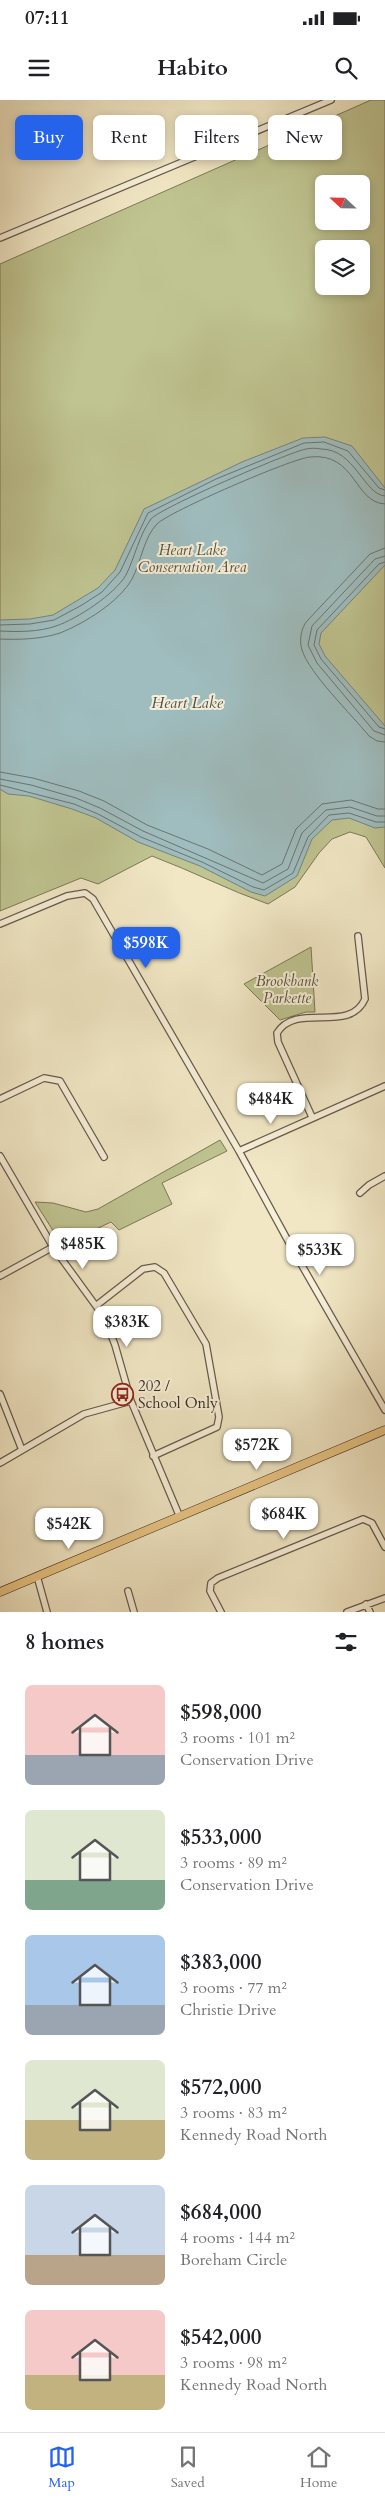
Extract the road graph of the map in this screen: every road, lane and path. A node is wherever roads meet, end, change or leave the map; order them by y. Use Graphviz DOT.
graph roads {
  1 [pos="332,100"];
  2 [pos="0,238"];
  3 [pos="0,924"];
  4 [pos="358,936"];
  5 [pos="385,1086"];
  6 [pos="0,1099"];
  7 [pos="312,1118"];
  8 [pos="239,1151"];
  9 [pos="0,1156"];
  10 [pos="104,1157"];
  11 [pos="385,1176"];
  12 [pos="360,1194"];
  13 [pos="53,1247"];
  14 [pos="0,1276"];
  15 [pos="97,1306"];
  16 [pos="0,1394"];
  17 [pos="131,1400"];
  18 [pos="385,1410"];
  19 [pos="385,1430"];
  20 [pos="22,1450"];
  21 [pos="153,1456"];
  22 [pos="0,1464"];
  23 [pos="179,1515"];
  24 [pos="385,1547"];
  25 [pos="37,1576"];
  26 [pos="128,1591"];
  27 [pos="0,1592"];
  28 [pos="385,1598"];
  29 [pos="366,1604"];
  30 [pos="47,1612"];
  31 [pos="134,1612"];
  32 [pos="221,1612"];
  33 [pos="347,1612"];
  34 [pos="370,1612"];
  1 -- 2 [label="street"];
  3 -- 8 [label="street"];
  4 -- 7 [label="street"];
  5 -- 7 [label="street"];
  6 -- 10 [label="street"];
  7 -- 8 [label="street"];
  8 -- 18 [label="street"];
  9 -- 13 [label="street"];
  11 -- 12 [label="street"];
  13 -- 14 [label="street"];
  13 -- 15 [label="street"];
  15 -- 17 [label="street"];
  15 -- 21 [label="street"];
  16 -- 20 [label="street"];
  17 -- 20 [label="street"];
  17 -- 21 [label="street"];
  19 -- 23 [label="main road"];
  20 -- 22 [label="street"];
  21 -- 23 [label="street"];
  23 -- 25 [label="main road"];
  24 -- 32 [label="street"];
  25 -- 27 [label="main road"];
  25 -- 30 [label="street"];
  26 -- 31 [label="street"];
  28 -- 29 [label="street"];
  29 -- 33 [label="street"];
  29 -- 34 [label="street"];
}
